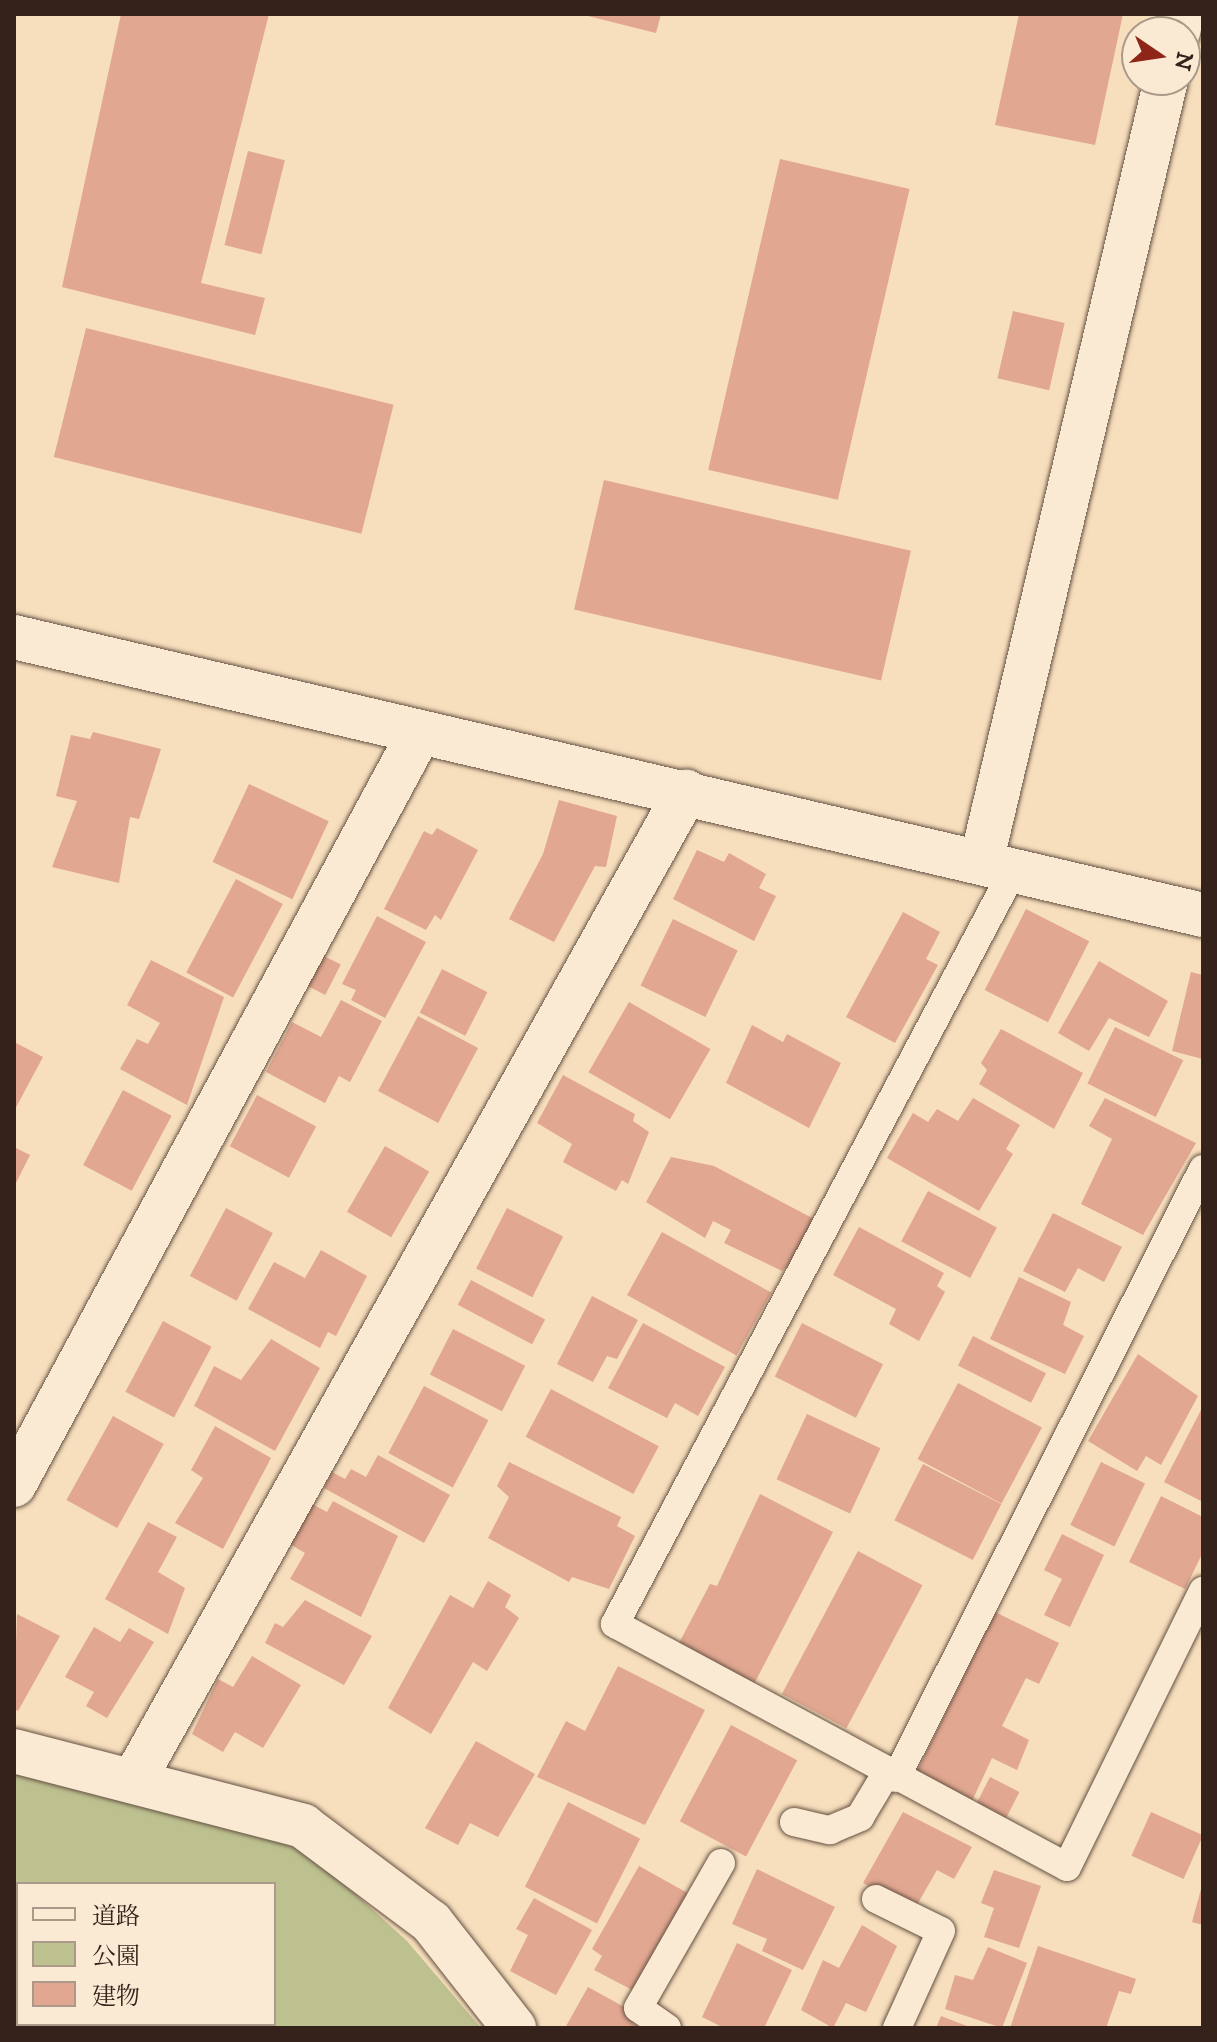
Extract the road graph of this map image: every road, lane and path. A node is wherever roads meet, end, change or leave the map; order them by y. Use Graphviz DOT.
graph roads {
  1 [pos="1163,96"];
  2 [pos="14,637"];
  3 [pos="420,732"];
  4 [pos="686,792"];
  5 [pos="998,866"];
  6 [pos="1203,915"];
  7 [pos="1203,1169"];
  8 [pos="14,1485"];
  9 [pos="1203,1591"];
  10 [pos="14,1751"];
  11 [pos="892,1775"];
  12 [pos="135,1778"];
  13 [pos="794,1822"];
  14 [pos="721,1863"];
  15 [pos="876,1899"];
  16 [pos="514,2028"];
  17 [pos="667,2028"];
  18 [pos="897,2028"];
  1 -- 5 [label="street"];
  2 -- 3 [label="street"];
  3 -- 4 [label="street"];
  3 -- 8 [label="street"];
  4 -- 5 [label="street"];
  4 -- 12 [label="street"];
  5 -- 6 [label="street"];
  5 -- 11 [label="lane"];
  7 -- 11 [label="lane"];
  9 -- 11 [label="lane"];
  10 -- 12 [label="street"];
  11 -- 13 [label="lane"];
  12 -- 16 [label="street"];
  14 -- 17 [label="lane"];
  15 -- 18 [label="lane"];
}
